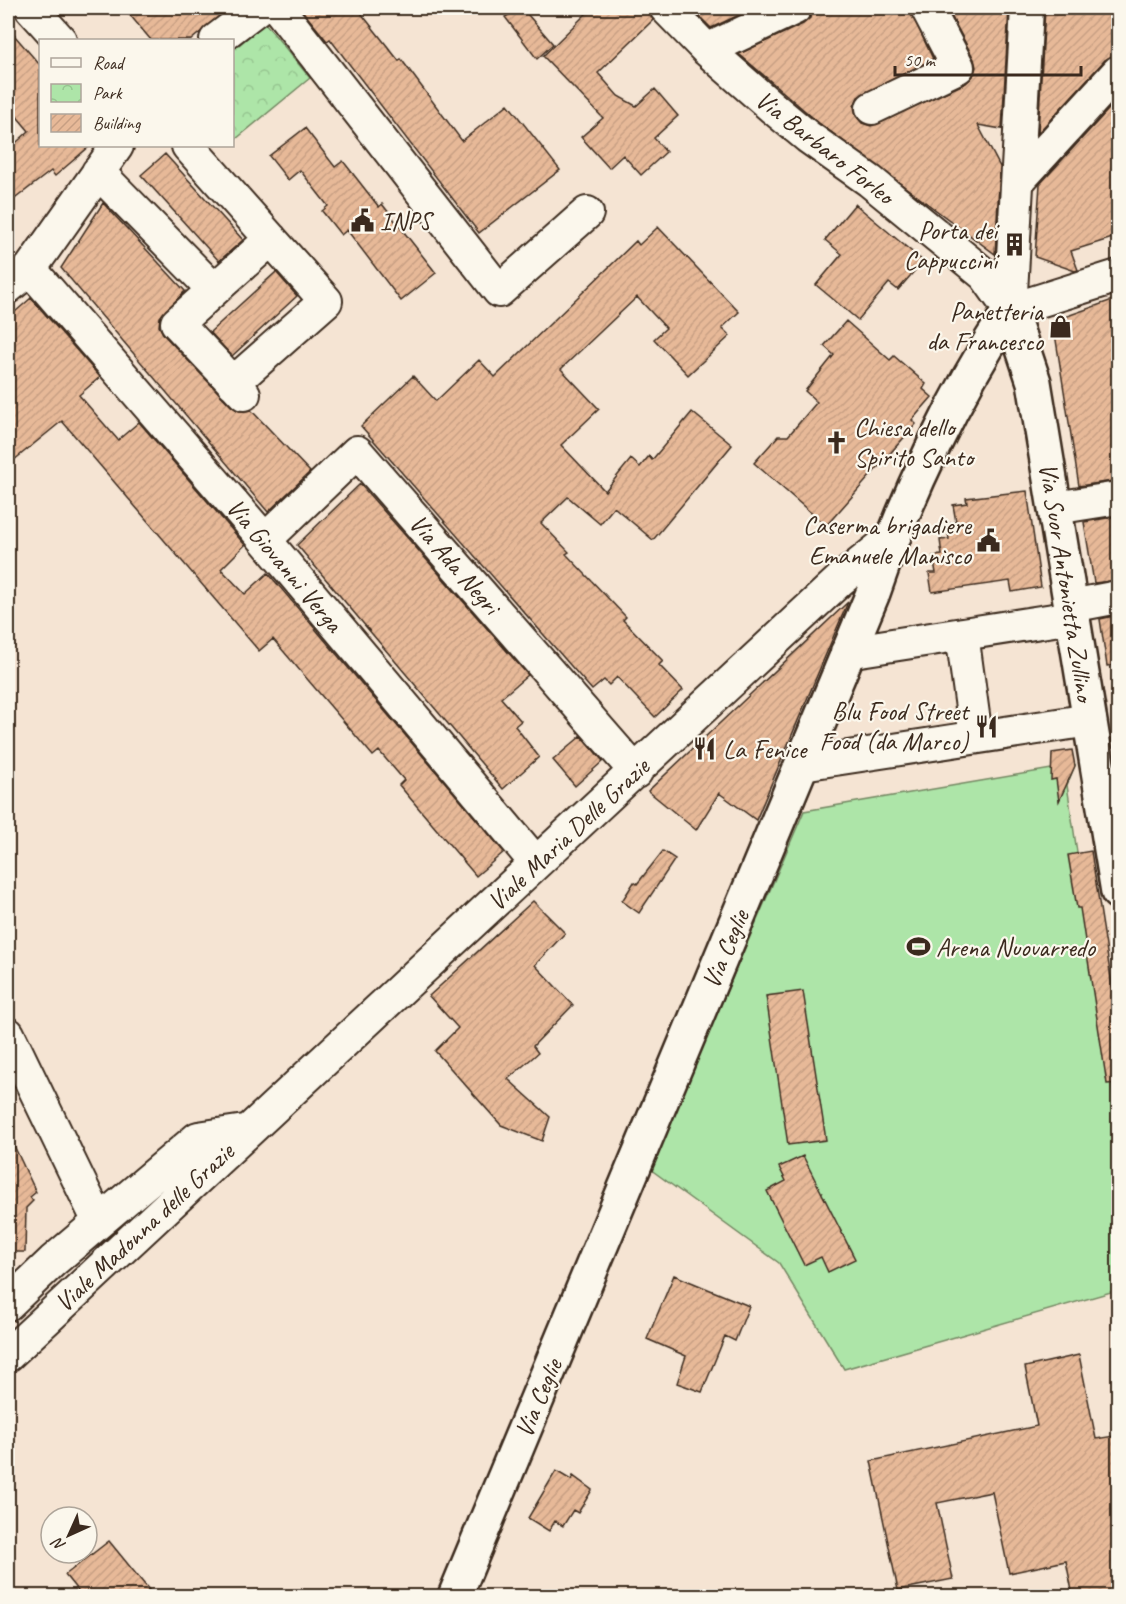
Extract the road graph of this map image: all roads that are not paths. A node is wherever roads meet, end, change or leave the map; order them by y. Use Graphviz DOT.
graph roads {
  1 [pos="31,8"];
  2 [pos="258,8"];
  3 [pos="278,8"];
  4 [pos="666,8"];
  5 [pos="795,8"];
  6 [pos="927,8"];
  7 [pos="1027,8"];
  8 [pos="59,39"];
  9 [pos="217,39"];
  10 [pos="707,50"];
  11 [pos="1113,88"];
  12 [pos="874,107"];
  13 [pos="116,147"];
  14 [pos="189,147"];
  15 [pos="98,172"];
  16 [pos="1019,180"];
  17 [pos="586,213"];
  18 [pos="271,239"];
  19 [pos="1119,276"];
  20 [pos="19,278"];
  21 [pos="213,289"];
  22 [pos="1010,310"];
  23 [pos="1119,498"];
  24 [pos="1055,508"];
  25 [pos="892,538"];
  26 [pos="265,540"];
  27 [pos="1119,597"];
  28 [pos="1072,611"];
  29 [pos="962,634"];
  30 [pos="848,652"];
  31 [pos="1090,720"];
  32 [pos="976,737"];
  33 [pos="802,764"];
  34 [pos="636,772"];
  35 [pos="1109,776"];
  36 [pos="536,863"];
  37 [pos="1119,892"];
  38 [pos="8,1035"];
  39 [pos="245,1131"];
  40 [pos="99,1222"];
  41 [pos="8,1304"];
  42 [pos="8,1355"];
  43 [pos="455,1596"];
  1 -- 8 [label="street"];
  2 -- 9 [label="street"];
  3 -- 17 [label="street"];
  4 -- 10 [label="street, Via Barbaro Forleo"];
  5 -- 10 [label="street"];
  6 -- 12 [label="street"];
  7 -- 16 [label="street"];
  10 -- 22 [label="street, Via Barbaro Forleo"];
  11 -- 16 [label="street"];
  13 -- 15 [label="street"];
  14 -- 18 [label="street"];
  15 -- 20 [label="street"];
  15 -- 21 [label="street"];
  16 -- 22 [label="street"];
  18 -- 21 [label="street"];
  18 -- 21 [label="street"];
  19 -- 22 [label="street"];
  20 -- 26 [label="street, Via Giovanni Verga"];
  22 -- 24 [label="main road, Via Suor Antonietta Zullino"];
  22 -- 25 [label="main road, Via Ceglie"];
  23 -- 24 [label="street"];
  24 -- 28 [label="main road, Via Suor Antonietta Zullino"];
  25 -- 30 [label="main road, Via Ceglie"];
  25 -- 34 [label="street, Viale Maria Delle Grazie"];
  26 -- 34 [label="street, Via Ada Negri"];
  26 -- 36 [label="street, Via Giovanni Verga"];
  27 -- 28 [label="street"];
  28 -- 29 [label="street"];
  28 -- 31 [label="main road, Via Suor Antonietta Zullino"];
  29 -- 30 [label="street"];
  29 -- 32 [label="street"];
  30 -- 33 [label="main road, Via Ceglie"];
  31 -- 32 [label="street"];
  31 -- 35 [label="main road, Via Suor Antonietta Zullino"];
  32 -- 33 [label="street"];
  33 -- 43 [label="main road, Via Ceglie"];
  34 -- 36 [label="street, Viale Maria Delle Grazie"];
  35 -- 37 [label="main road, Via Suor Antonietta Zullino"];
  36 -- 39 [label="street, Viale Maria Delle Grazie"];
  38 -- 40 [label="street"];
  39 -- 40 [label="street, Viale Madonna delle Grazie"];
  39 -- 42 [label="street, Viale Madonna delle Grazie"];
  40 -- 41 [label="street, Viale Madonna delle Grazie"];
}
